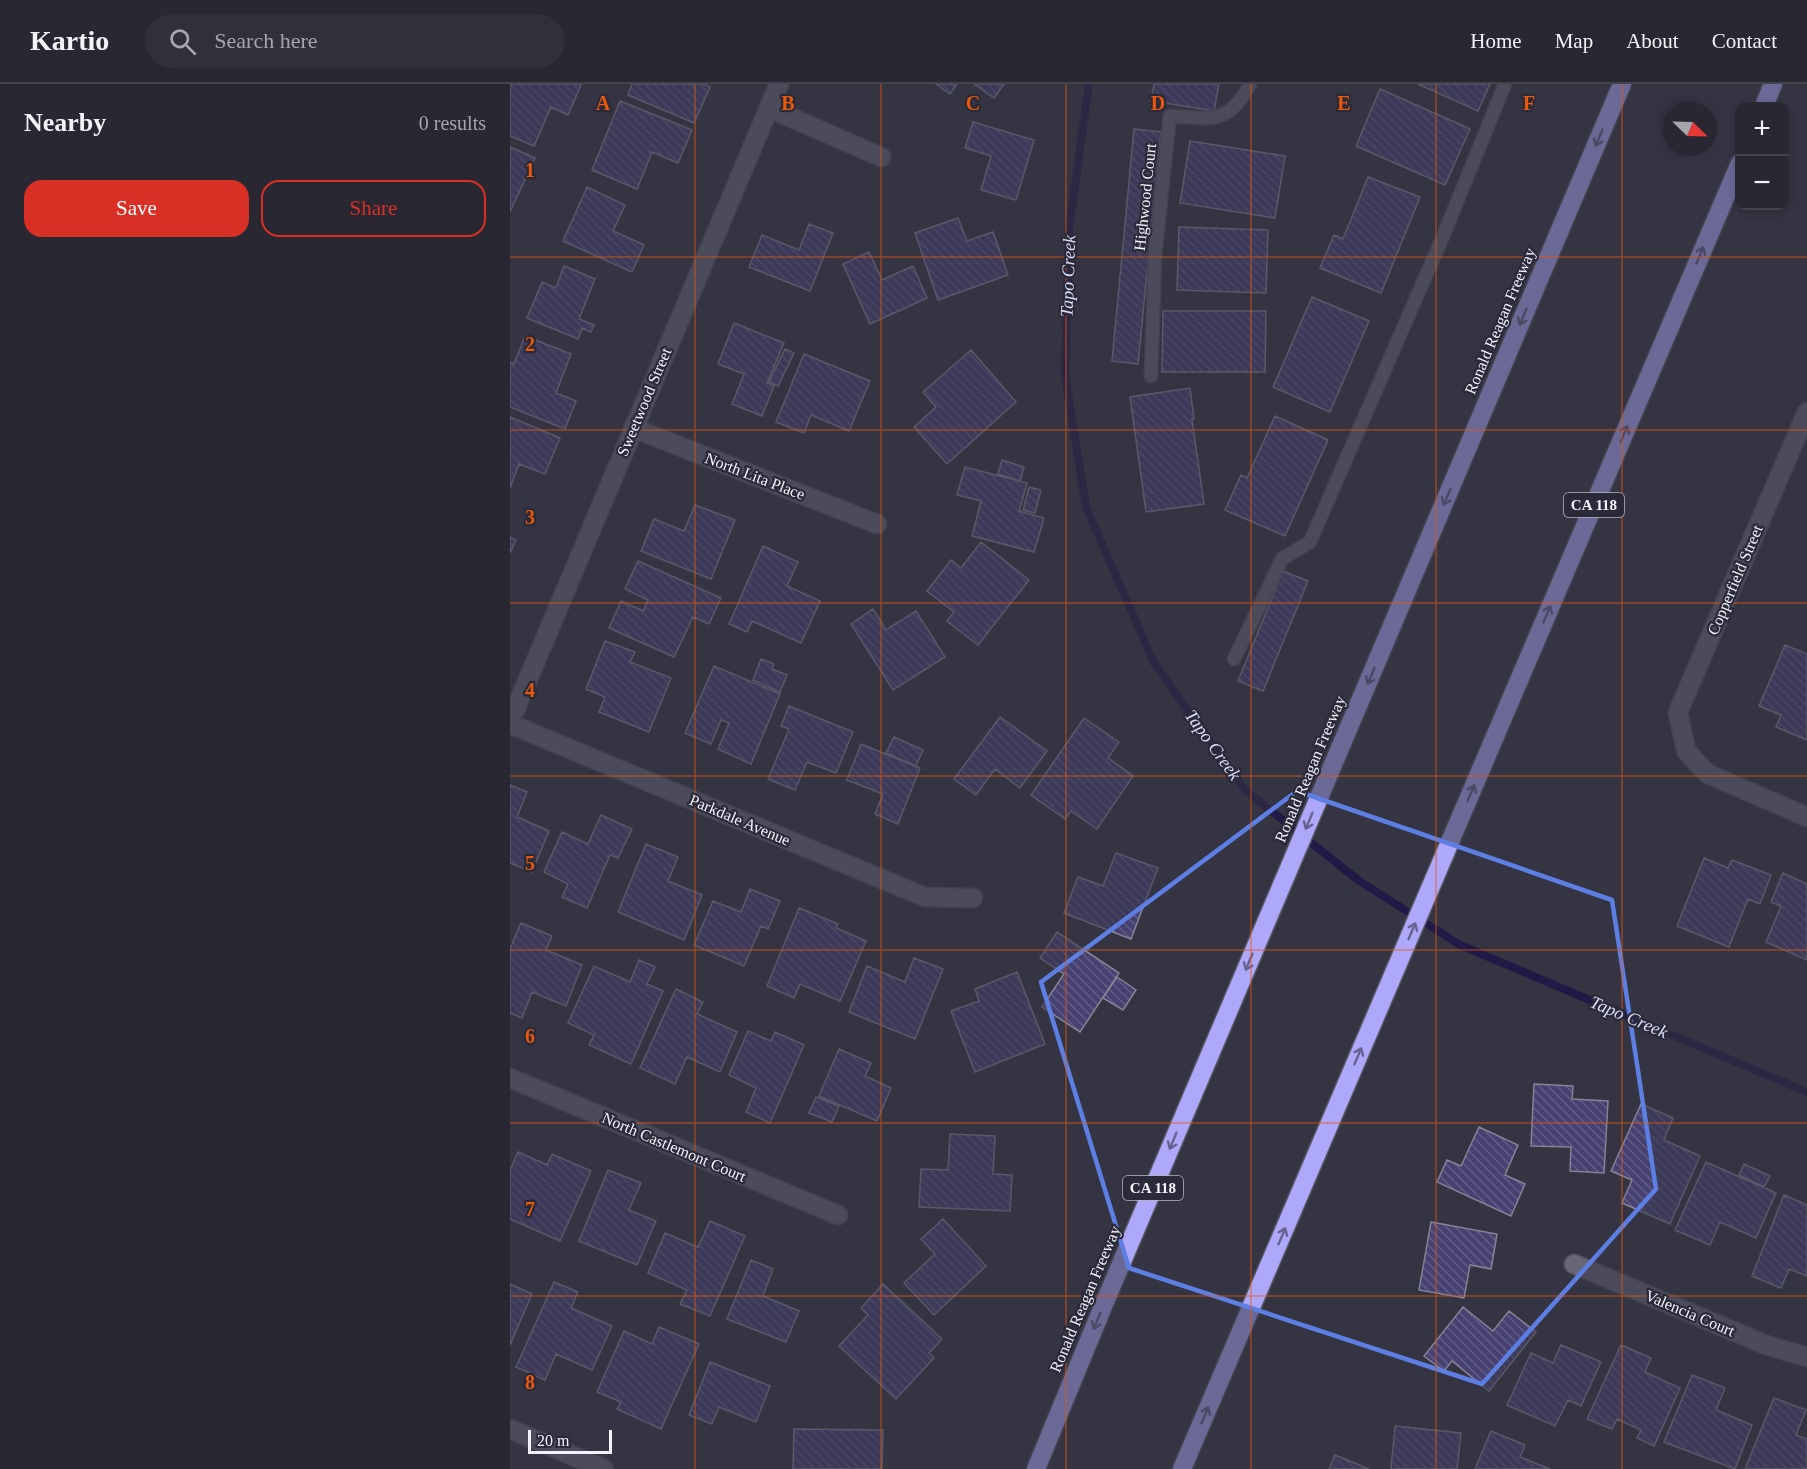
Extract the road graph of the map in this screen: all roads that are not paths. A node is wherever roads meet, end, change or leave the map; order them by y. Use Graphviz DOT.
graph roads {
  1 [pos="779,84"];
  2 [pos="1250,84"];
  3 [pos="1505,84"];
  4 [pos="1622,84"];
  5 [pos="1773,84"];
  6 [pos="1766,102"];
  7 [pos="769,108"];
  8 [pos="881,157"];
  9 [pos="1735,175"];
  10 [pos="1150,376"];
  11 [pos="1807,412"];
  12 [pos="633,428"];
  13 [pos="878,524"];
  14 [pos="1234,659"];
  15 [pos="510,723"];
  16 [pos="1807,817"];
  17 [pos="973,898"];
  18 [pos="510,1078"];
  19 [pos="838,1215"];
  20 [pos="1574,1264"];
  21 [pos="1807,1357"];
  22 [pos="510,1429"];
  23 [pos="604,1469"];
  24 [pos="1036,1469"];
  25 [pos="1182,1469"];
  1 -- 7 [label="street, Sweetwood Street"];
  2 -- 10 [label="lane, Highwood Court"];
  3 -- 14 [label="lane"];
  4 -- 24 [label="highway, Ronald Reagan Freeway / CA 118, one-way"];
  5 -- 6 [label="highway"];
  7 -- 8 [label="street"];
  7 -- 12 [label="street, Sweetwood Street"];
  25 -- 9 [label="highway, CA 118, one-way"];
  11 -- 16 [label="street, Copperfield Street"];
  12 -- 13 [label="street, North Lita Place"];
  12 -- 15 [label="street, Sweetwood Street"];
  15 -- 17 [label="street, Parkdale Avenue"];
  18 -- 19 [label="street, North Castlemont Court"];
  20 -- 21 [label="street, Valencia Court"];
  22 -- 23 [label="street"];
}
